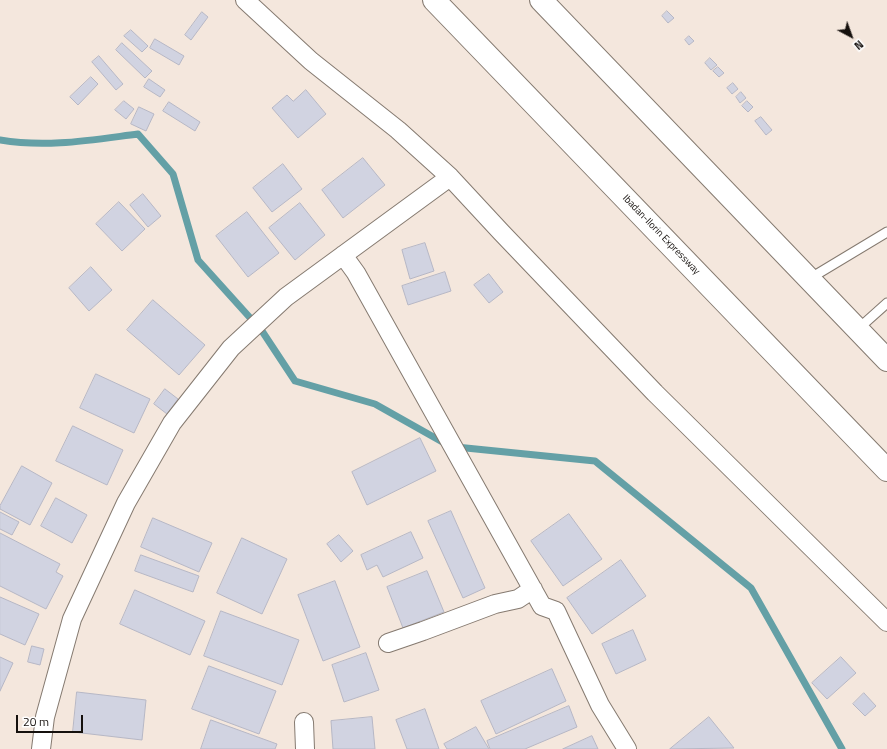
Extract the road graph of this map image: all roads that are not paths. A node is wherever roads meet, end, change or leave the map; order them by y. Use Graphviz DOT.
graph roads {
  1 [pos="245,0"];
  2 [pos="434,0"];
  3 [pos="541,0"];
  4 [pos="450,177"];
  5 [pos="887,232"];
  6 [pos="343,255"];
  7 [pos="809,279"];
  8 [pos="887,303"];
  9 [pos="858,329"];
  10 [pos="887,360"];
  11 [pos="887,470"];
  12 [pos="532,589"];
  13 [pos="887,622"];
  14 [pos="388,643"];
  15 [pos="304,722"];
  16 [pos="41,749"];
  17 [pos="305,749"];
  18 [pos="627,749"];
  1 -- 4 [label="street"];
  2 -- 11 [label="highway, Ibadan-Ilorin Expressway"];
  3 -- 7 [label="highway"];
  4 -- 6 [label="street"];
  4 -- 13 [label="street"];
  5 -- 7 [label="lane"];
  6 -- 12 [label="street"];
  6 -- 16 [label="street"];
  7 -- 9 [label="highway"];
  8 -- 9 [label="lane"];
  9 -- 10 [label="highway"];
  12 -- 14 [label="street"];
  12 -- 18 [label="street"];
  15 -- 17 [label="street"];
}
